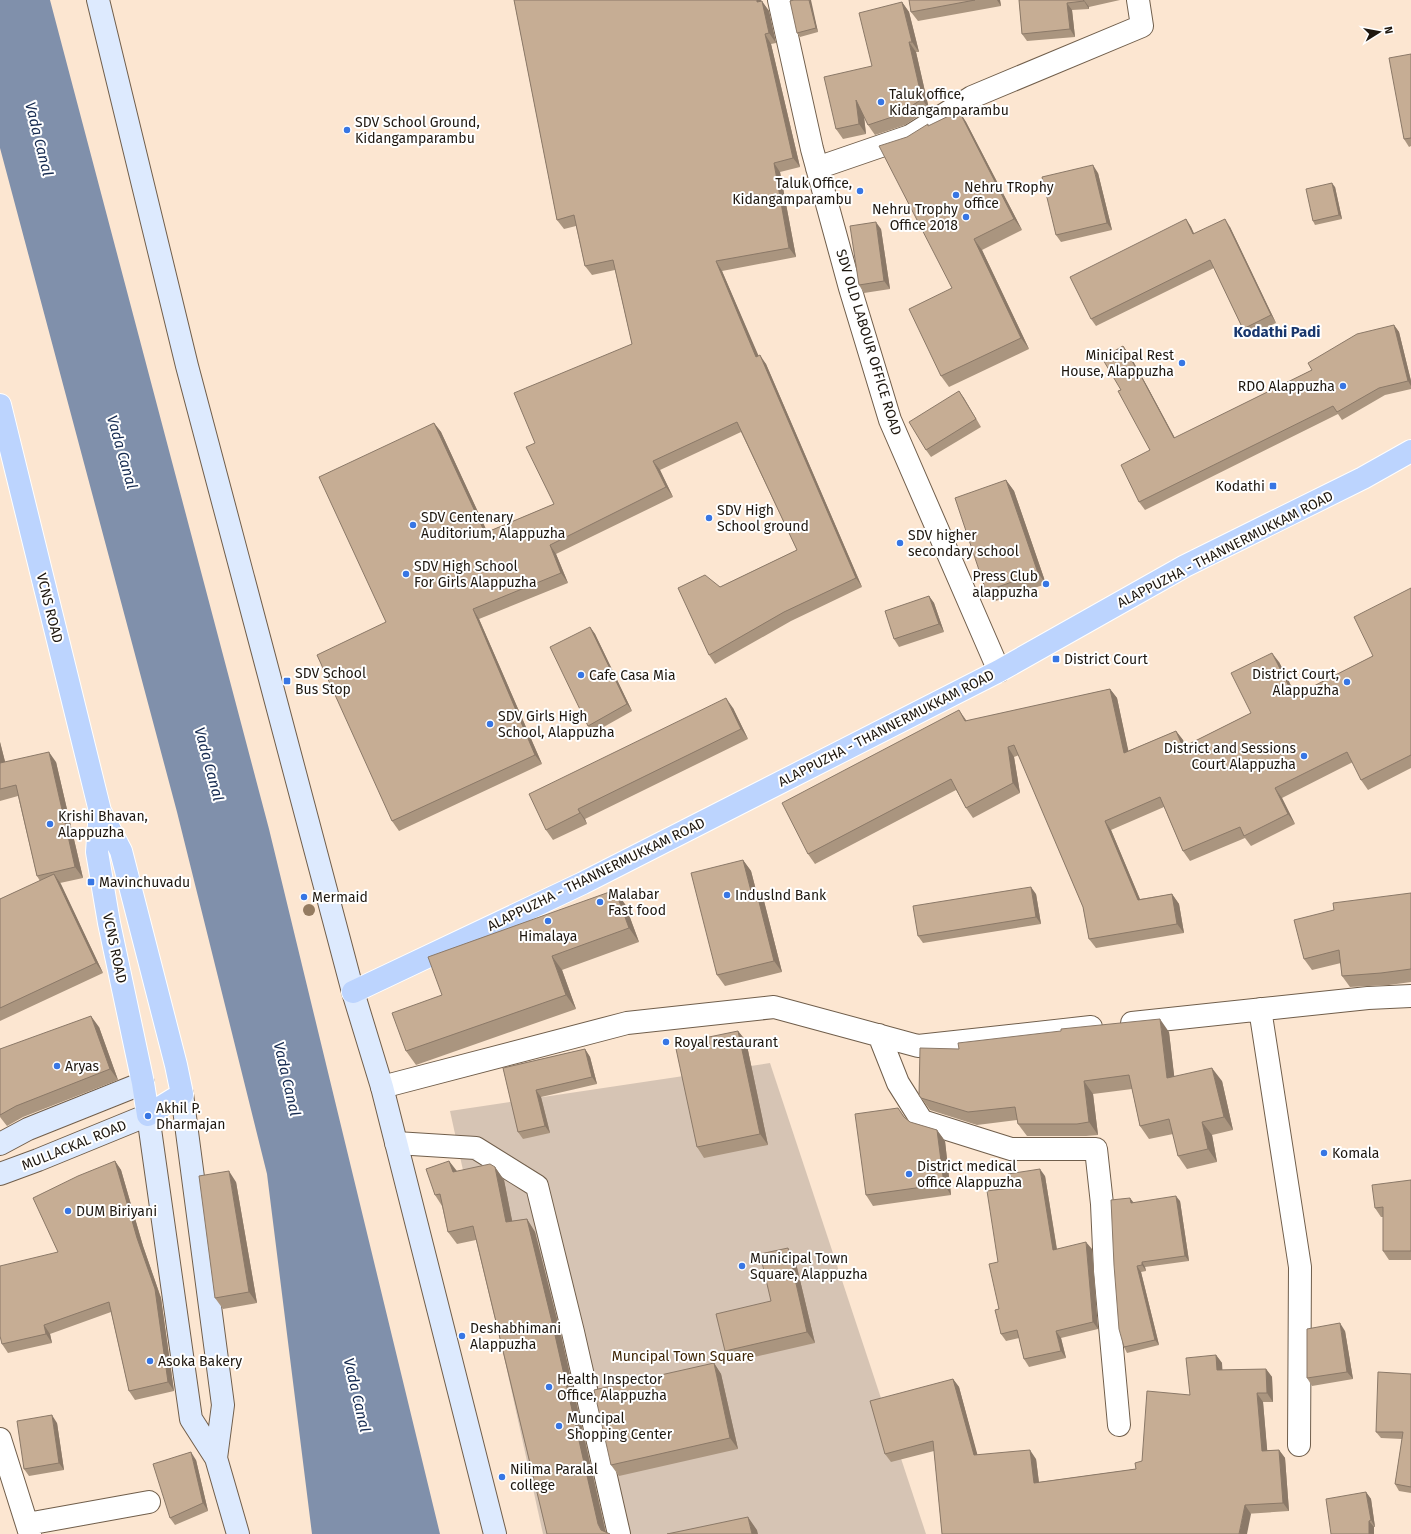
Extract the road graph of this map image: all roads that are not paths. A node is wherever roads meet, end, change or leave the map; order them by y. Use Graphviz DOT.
graph roads {
  1 [pos="98,0"];
  2 [pos="779,0"];
  3 [pos="1138,0"];
  4 [pos="817,168"];
  5 [pos="0,405"];
  6 [pos="1411,451"];
  7 [pos="999,671"];
  8 [pos="100,811"];
  9 [pos="353,992"];
  10 [pos="1411,996"];
  11 [pos="1260,1009"];
  12 [pos="879,1035"];
  13 [pos="176,1065"];
  14 [pos="144,1083"];
  15 [pos="382,1087"];
  16 [pos="182,1094"];
  17 [pos="148,1114"];
  18 [pos="396,1143"];
  19 [pos="0,1144"];
  20 [pos="0,1174"];
  21 [pos="1119,1425"];
  22 [pos="0,1439"];
  23 [pos="1298,1445"];
  24 [pos="216,1458"];
  25 [pos="149,1502"];
  26 [pos="28,1529"];
  27 [pos="238,1534"];
  28 [pos="495,1534"];
  29 [pos="620,1534"];
  1 -- 9 [label="main road"];
  2 -- 4 [label="street, SDV OLD LABOUR OFFICE ROAD"];
  3 -- 4 [label="street"];
  4 -- 7 [label="street, SDV OLD LABOUR OFFICE ROAD"];
  5 -- 8 [label="main road, VCNS ROAD"];
  6 -- 7 [label="main road, ALAPPUZHA - THANNERMUKKAM ROAD"];
  7 -- 9 [label="main road, ALAPPUZHA - THANNERMUKKAM ROAD"];
  8 -- 13 [label="main road, VCNS ROAD"];
  8 -- 14 [label="main road, VCNS ROAD"];
  9 -- 15 [label="main road"];
  10 -- 11 [label="street"];
  11 -- 12 [label="street"];
  11 -- 23 [label="street"];
  12 -- 15 [label="street"];
  12 -- 21 [label="street"];
  13 -- 14 [label="main road"];
  13 -- 16 [label="main road, VCNS ROAD"];
  14 -- 17 [label="main road, VCNS ROAD"];
  14 -- 19 [label="main road"];
  15 -- 18 [label="main road"];
  16 -- 17 [label="main road"];
  16 -- 24 [label="main road"];
  17 -- 20 [label="main road, MULLACKAL ROAD"];
  17 -- 24 [label="main road"];
  18 -- 28 [label="main road"];
  18 -- 29 [label="street"];
  22 -- 26 [label="street"];
  24 -- 27 [label="main road"];
  25 -- 26 [label="street"];
}
